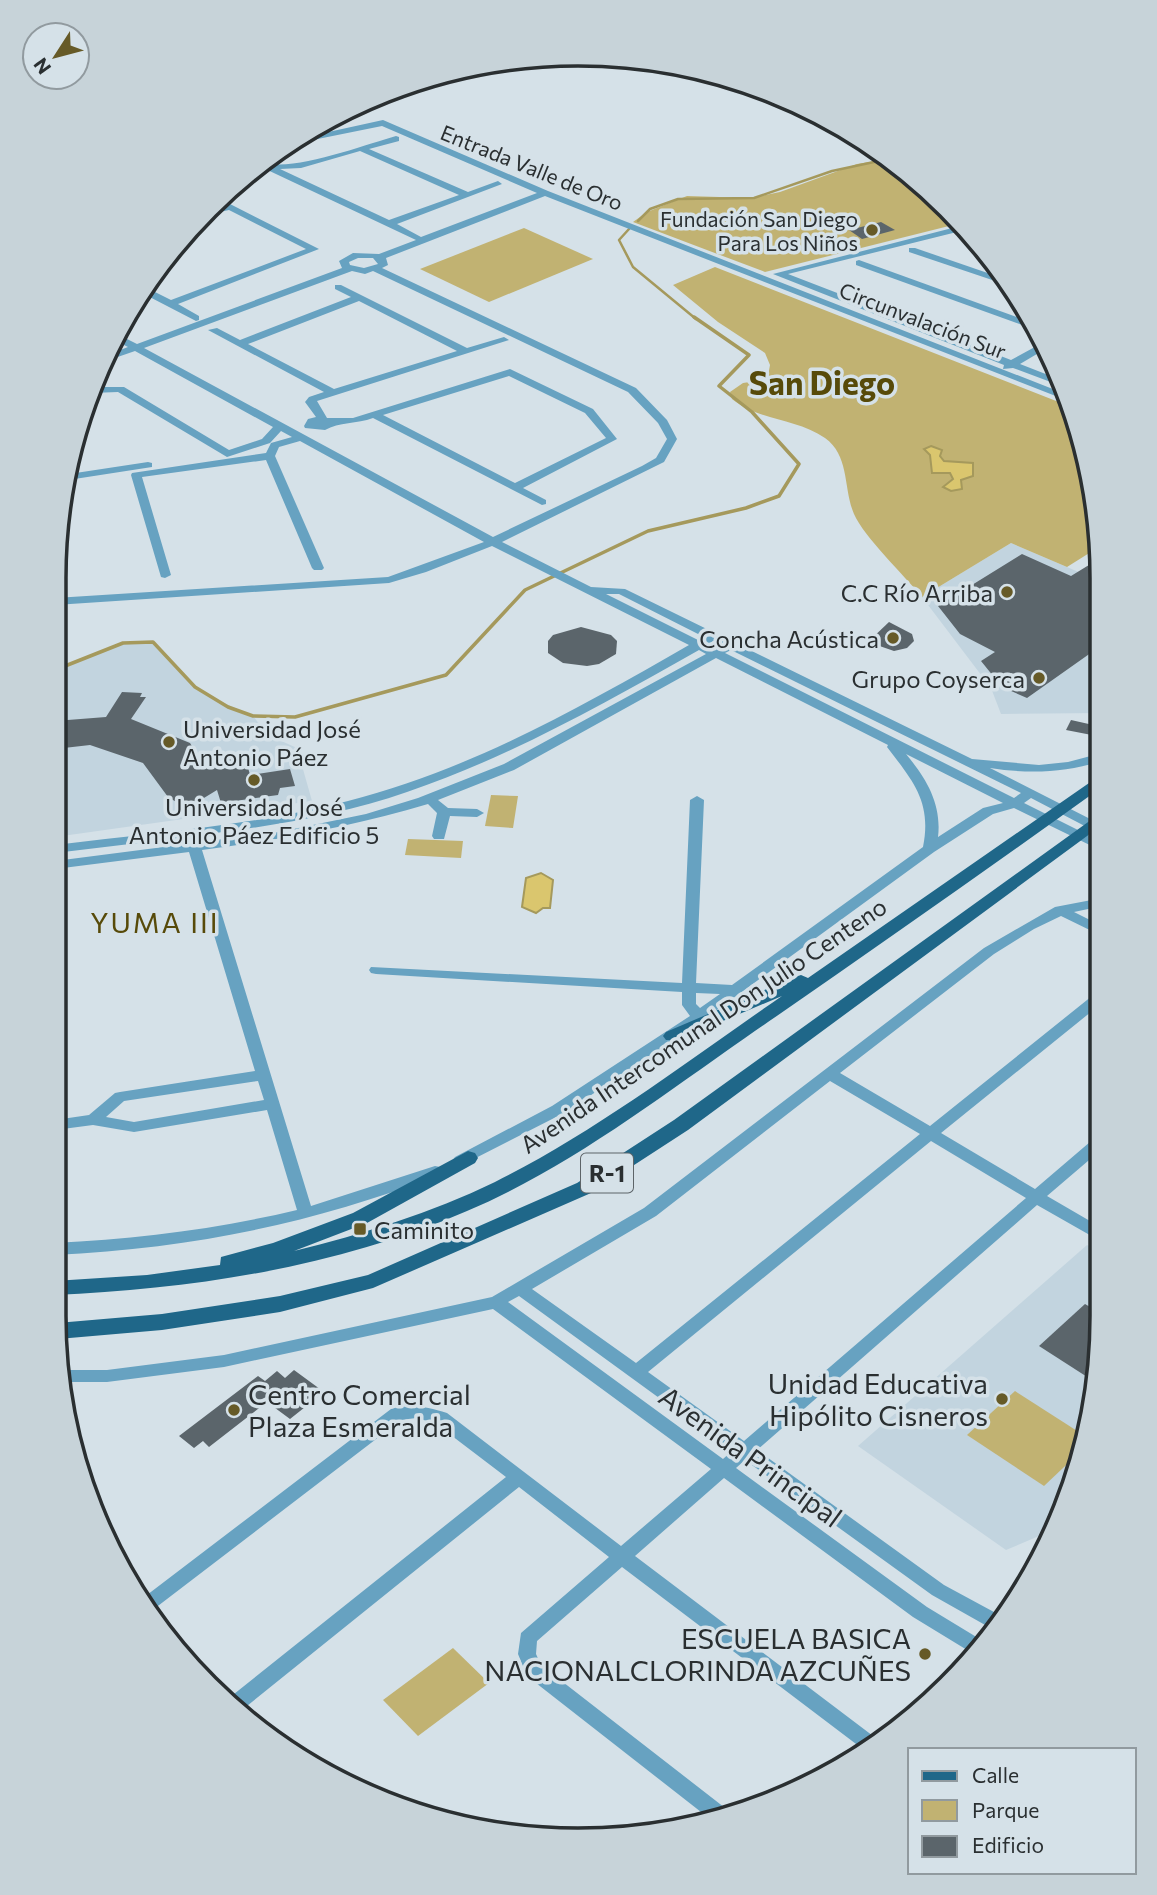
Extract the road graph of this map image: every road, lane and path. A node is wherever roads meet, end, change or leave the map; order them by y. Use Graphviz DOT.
graph roads {
  1 [pos="319,137"];
  2 [pos="396,139"];
  3 [pos="362,149"];
  4 [pos="276,165"];
  5 [pos="272,169"];
  6 [pos="498,184"];
  7 [pos="545,193"];
  8 [pos="467,195"];
  9 [pos="224,209"];
  10 [pos="388,224"];
  11 [pos="959,236"];
  12 [pos="417,237"];
  13 [pos="960,237"];
  14 [pos="912,250"];
  15 [pos="379,257"];
  16 [pos="859,263"];
  17 [pos="349,269"];
  18 [pos="376,269"];
  19 [pos="779,274"];
  20 [pos="992,277"];
  21 [pos="763,278"];
  22 [pos="796,280"];
  23 [pos="781,285"];
  24 [pos="338,287"];
  25 [pos="153,295"];
  26 [pos="358,298"];
  27 [pos="170,304"];
  28 [pos="196,318"];
  29 [pos="1021,322"];
  30 [pos="213,330"];
  31 [pos="504,340"];
  32 [pos="124,342"];
  33 [pos="239,344"];
  34 [pos="137,349"];
  35 [pos="1037,350"];
  36 [pos="465,351"];
  37 [pos="118,355"];
  38 [pos="1012,364"];
  39 [pos="1000,371"];
  40 [pos="1050,379"];
  41 [pos="103,390"];
  42 [pos="332,393"];
  43 [pos="1056,393"];
  44 [pos="375,415"];
  45 [pos="324,421"];
  46 [pos="280,426"];
  47 [pos="298,436"];
  48 [pos="270,448"];
  49 [pos="229,454"];
  50 [pos="77,476"];
  51 [pos="514,488"];
  52 [pos="542,502"];
  53 [pos="491,541"];
  54 [pos="318,568"];
  55 [pos="165,575"];
  56 [pos="586,590"];
  57 [pos="66,601"];
  58 [pos="712,637"];
  59 [pos="696,645"];
  60 [pos="729,646"];
  61 [pos="715,654"];
  62 [pos="888,741"];
  63 [pos="961,759"];
  64 [pos="1090,760"];
  65 [pos="1090,787"];
  66 [pos="1031,793"];
  67 [pos="430,799"];
  68 [pos="697,800"];
  69 [pos="1013,804"];
  70 [pos="1061,808"];
  71 [pos="444,812"];
  72 [pos="477,813"];
  73 [pos="1045,820"];
  74 [pos="1090,825"];
  75 [pos="1090,827"];
  76 [pos="1090,829"];
  77 [pos="439,836"];
  78 [pos="191,839"];
  79 [pos="66,848"];
  80 [pos="929,849"];
  81 [pos="66,863"];
  82 [pos="1090,904"];
  83 [pos="1060,910"];
  84 [pos="1090,926"];
  85 [pos="837,967"];
  86 [pos="376,970"];
  87 [pos="689,986"];
  88 [pos="733,990"];
  89 [pos="1090,1005"];
  90 [pos="698,1015"];
  91 [pos="672,1036"];
  92 [pos="830,1074"];
  93 [pos="264,1075"];
  94 [pos="272,1104"];
  95 [pos="93,1120"];
  96 [pos="66,1124"];
  97 [pos="930,1133"];
  98 [pos="1090,1150"];
  99 [pos="468,1158"];
  100 [pos="1036,1197"];
  101 [pos="306,1214"];
  102 [pos="1090,1229"];
  103 [pos="66,1248"];
  104 [pos="145,1283"];
  105 [pos="66,1287"];
  106 [pos="521,1289"];
  107 [pos="496,1302"];
  108 [pos="67,1330"];
  109 [pos="636,1371"];
  110 [pos="70,1376"];
  111 [pos="744,1450"];
  112 [pos="725,1469"];
  113 [pos="519,1477"];
  114 [pos="622,1558"];
  115 [pos="152,1600"];
  116 [pos="991,1619"];
  117 [pos="972,1643"];
  118 [pos="240,1700"];
  119 [pos="865,1740"];
  120 [pos="713,1810"];
  1 -- 7 [label="street, Entrada Valle de Oro"];
  2 -- 3 [label="street"];
  3 -- 4 [label="street"];
  3 -- 8 [label="street"];
  5 -- 10 [label="street"];
  6 -- 8 [label="street"];
  7 -- 15 [label="street"];
  7 -- 21 [label="street, Entrada Valle de Oro"];
  8 -- 10 [label="street"];
  9 -- 27 [label="street"];
  10 -- 12 [label="street"];
  11 -- 19 [label="street"];
  13 -- 14 [label="street"];
  14 -- 16 [label="street"];
  14 -- 20 [label="street"];
  15 -- 17 [label="street"];
  15 -- 18 [label="street"];
  16 -- 22 [label="street"];
  16 -- 29 [label="street"];
  17 -- 18 [label="street"];
  17 -- 34 [label="street"];
  18 -- 53 [label="street"];
  19 -- 21 [label="street"];
  19 -- 22 [label="street, Circunvalación Sur"];
  21 -- 23 [label="street, Circunvalación Sur"];
  22 -- 23 [label="street"];
  22 -- 38 [label="street, Circunvalación Sur"];
  23 -- 39 [label="street, Circunvalación Sur"];
  24 -- 26 [label="street"];
  25 -- 27 [label="street"];
  26 -- 33 [label="street"];
  26 -- 36 [label="street"];
  27 -- 28 [label="street"];
  30 -- 33 [label="street"];
  31 -- 36 [label="street"];
  32 -- 34 [label="street"];
  33 -- 42 [label="street"];
  34 -- 37 [label="street"];
  34 -- 46 [label="street"];
  35 -- 38 [label="street"];
  36 -- 42 [label="street"];
  38 -- 39 [label="street"];
  38 -- 40 [label="street, Circunvalación Sur"];
  39 -- 43 [label="street, Circunvalación Sur"];
  41 -- 49 [label="street"];
  42 -- 45 [label="street"];
  44 -- 45 [label="street"];
  44 -- 51 [label="street"];
  44 -- 51 [label="street"];
  45 -- 47 [label="street"];
  46 -- 47 [label="street"];
  46 -- 48 [label="street"];
  47 -- 48 [label="street"];
  47 -- 53 [label="street"];
  48 -- 49 [label="street"];
  48 -- 54 [label="street"];
  48 -- 55 [label="street"];
  49 -- 50 [label="street"];
  51 -- 52 [label="street"];
  53 -- 56 [label="street"];
  53 -- 57 [label="street"];
  56 -- 58 [label="street"];
  56 -- 59 [label="street"];
  58 -- 59 [label="street"];
  58 -- 60 [label="street"];
  59 -- 61 [label="street"];
  59 -- 78 [label="street"];
  60 -- 61 [label="street"];
  60 -- 63 [label="street"];
  61 -- 62 [label="street"];
  61 -- 67 [label="street"];
  62 -- 69 [label="street"];
  62 -- 80 [label="street"];
  63 -- 64 [label="street"];
  63 -- 66 [label="street"];
  65 -- 70 [label="main road, Avenida Intercomunal Don Julio Centeno / R-1"];
  66 -- 69 [label="street, Avenida Intercomunal Don Julio Centeno"];
  66 -- 70 [label="street"];
  67 -- 71 [label="street"];
  67 -- 78 [label="street"];
  68 -- 87 [label="street"];
  69 -- 73 [label="street"];
  69 -- 80 [label="street, Avenida Intercomunal Don Julio Centeno"];
  70 -- 73 [label="main road, Avenida Intercomunal Don Julio Centeno / R-1"];
  70 -- 74 [label="street"];
  71 -- 72 [label="street"];
  71 -- 77 [label="street"];
  73 -- 75 [label="street"];
  73 -- 85 [label="main road, Avenida Intercomunal Don Julio Centeno / R-1"];
  76 -- 108 [label="main road, R-1"];
  78 -- 79 [label="street"];
  78 -- 81 [label="street"];
  78 -- 93 [label="street"];
  80 -- 88 [label="street, Avenida Intercomunal Don Julio Centeno"];
  82 -- 83 [label="street"];
  83 -- 84 [label="street"];
  83 -- 92 [label="street"];
  85 -- 91 [label="main road"];
  85 -- 104 [label="main road, Avenida Intercomunal Don Julio Centeno / R-1"];
  86 -- 87 [label="street"];
  87 -- 88 [label="street"];
  87 -- 90 [label="street"];
  88 -- 90 [label="street, Avenida Intercomunal Don Julio Centeno"];
  89 -- 97 [label="street"];
  90 -- 91 [label="street, Avenida Intercomunal Don Julio Centeno"];
  91 -- 99 [label="street, Avenida Intercomunal Don Julio Centeno"];
  92 -- 97 [label="street"];
  92 -- 106 [label="street"];
  93 -- 94 [label="street"];
  93 -- 95 [label="street"];
  94 -- 95 [label="street"];
  94 -- 101 [label="street"];
  95 -- 96 [label="street"];
  97 -- 100 [label="street"];
  97 -- 109 [label="street"];
  98 -- 100 [label="street"];
  99 -- 101 [label="street, Avenida Intercomunal Don Julio Centeno"];
  99 -- 104 [label="main road"];
  100 -- 102 [label="street"];
  100 -- 111 [label="street"];
  101 -- 103 [label="street, Avenida Intercomunal Don Julio Centeno"];
  104 -- 105 [label="main road, Avenida Intercomunal Don Julio Centeno / R-1"];
  106 -- 107 [label="street"];
  106 -- 109 [label="street, Avenida Principal"];
  107 -- 110 [label="street"];
  107 -- 112 [label="street, Avenida Principal"];
  109 -- 111 [label="street, Avenida Principal"];
  111 -- 112 [label="street"];
  111 -- 116 [label="street, Avenida Principal"];
  112 -- 114 [label="street"];
  112 -- 117 [label="street, Avenida Principal"];
  113 -- 114 [label="street"];
  113 -- 115 [label="street"];
  113 -- 118 [label="street"];
  114 -- 119 [label="street"];
  114 -- 120 [label="street"];
}
